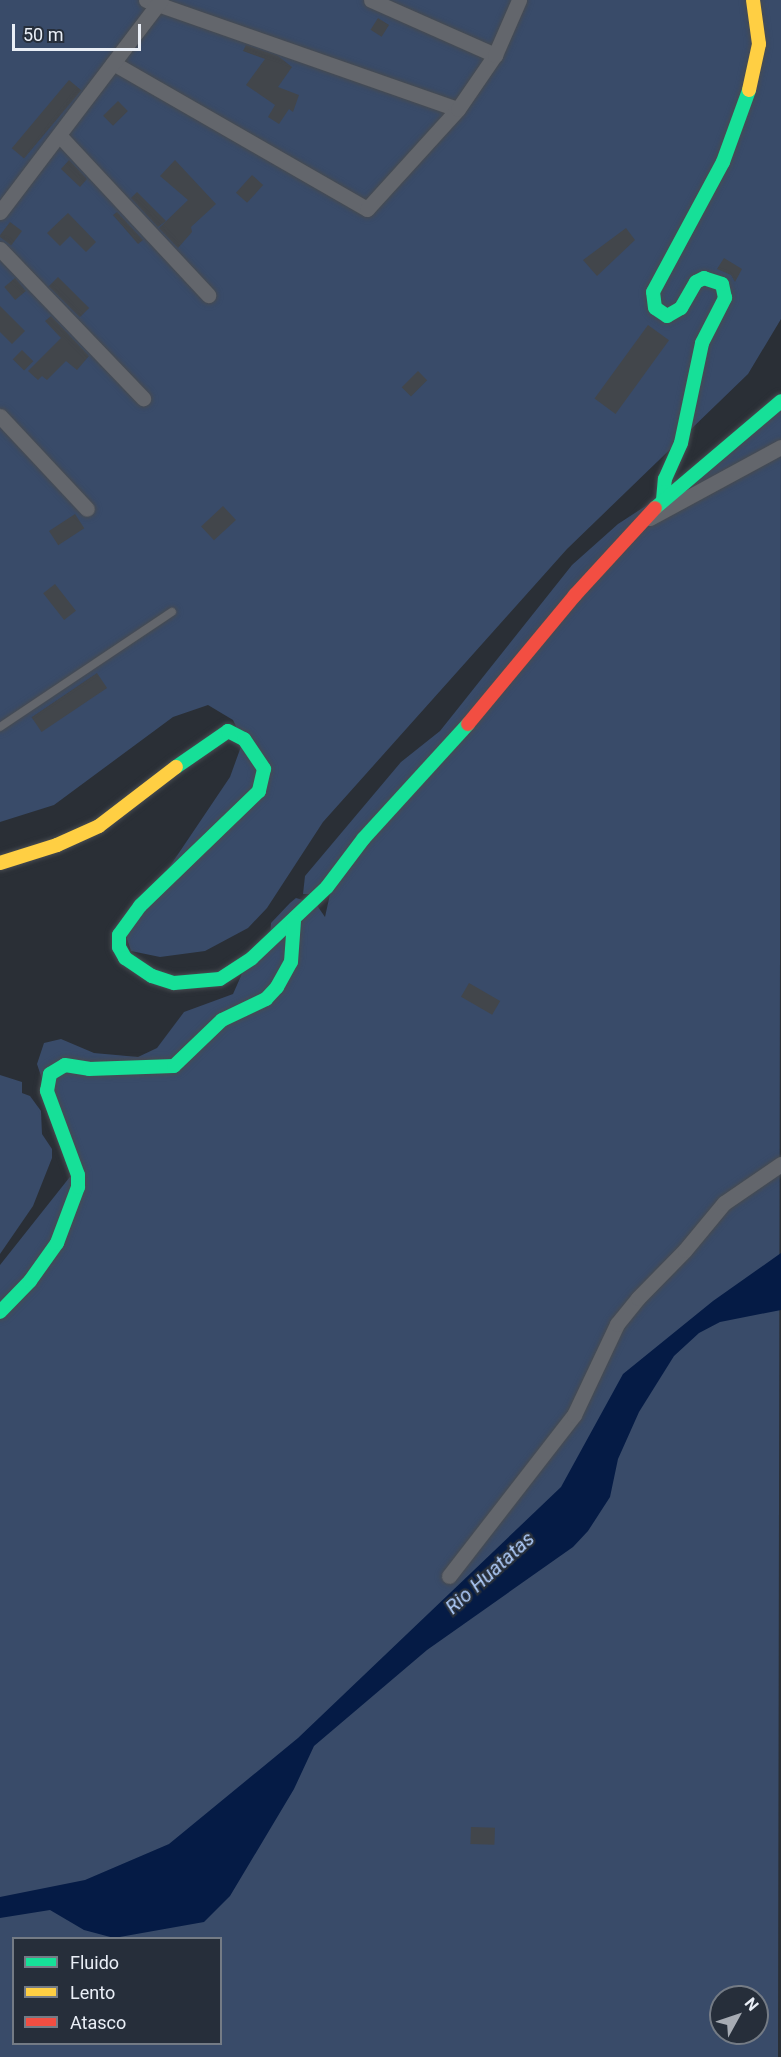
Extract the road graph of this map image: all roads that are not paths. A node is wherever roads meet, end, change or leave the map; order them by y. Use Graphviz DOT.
graph roads {
  1 [pos="371,0"];
  2 [pos="519,0"];
  3 [pos="753,0"];
  4 [pos="155,1"];
  5 [pos="495,55"];
  6 [pos="114,63"];
  7 [pos="458,109"];
  8 [pos="59,135"];
  9 [pos="0,212"];
  10 [pos="0,249"];
  11 [pos="208,295"];
  12 [pos="143,398"];
  13 [pos="781,401"];
  14 [pos="0,416"];
  15 [pos="781,447"];
  16 [pos="663,500"];
  17 [pos="87,509"];
  18 [pos="644,520"];
  19 [pos="172,612"];
  20 [pos="0,727"];
  21 [pos="0,863"];
  22 [pos="294,921"];
  23 [pos="781,1164"];
  24 [pos="0,1312"];
  25 [pos="449,1576"];
  1 -- 5 [label="street"];
  2 -- 5 [label="street"];
  3 -- 16 [label="street"];
  4 -- 6 [label="street"];
  4 -- 7 [label="street"];
  5 -- 7 [label="street"];
  6 -- 7 [label="street"];
  6 -- 8 [label="street"];
  8 -- 9 [label="street"];
  8 -- 11 [label="street"];
  10 -- 12 [label="street"];
  13 -- 16 [label="street"];
  14 -- 17 [label="street"];
  15 -- 18 [label="street"];
  16 -- 18 [label="street"];
  18 -- 22 [label="street"];
  19 -- 20 [label="lane"];
  21 -- 22 [label="street"];
  22 -- 24 [label="street"];
  23 -- 25 [label="street"];
}
